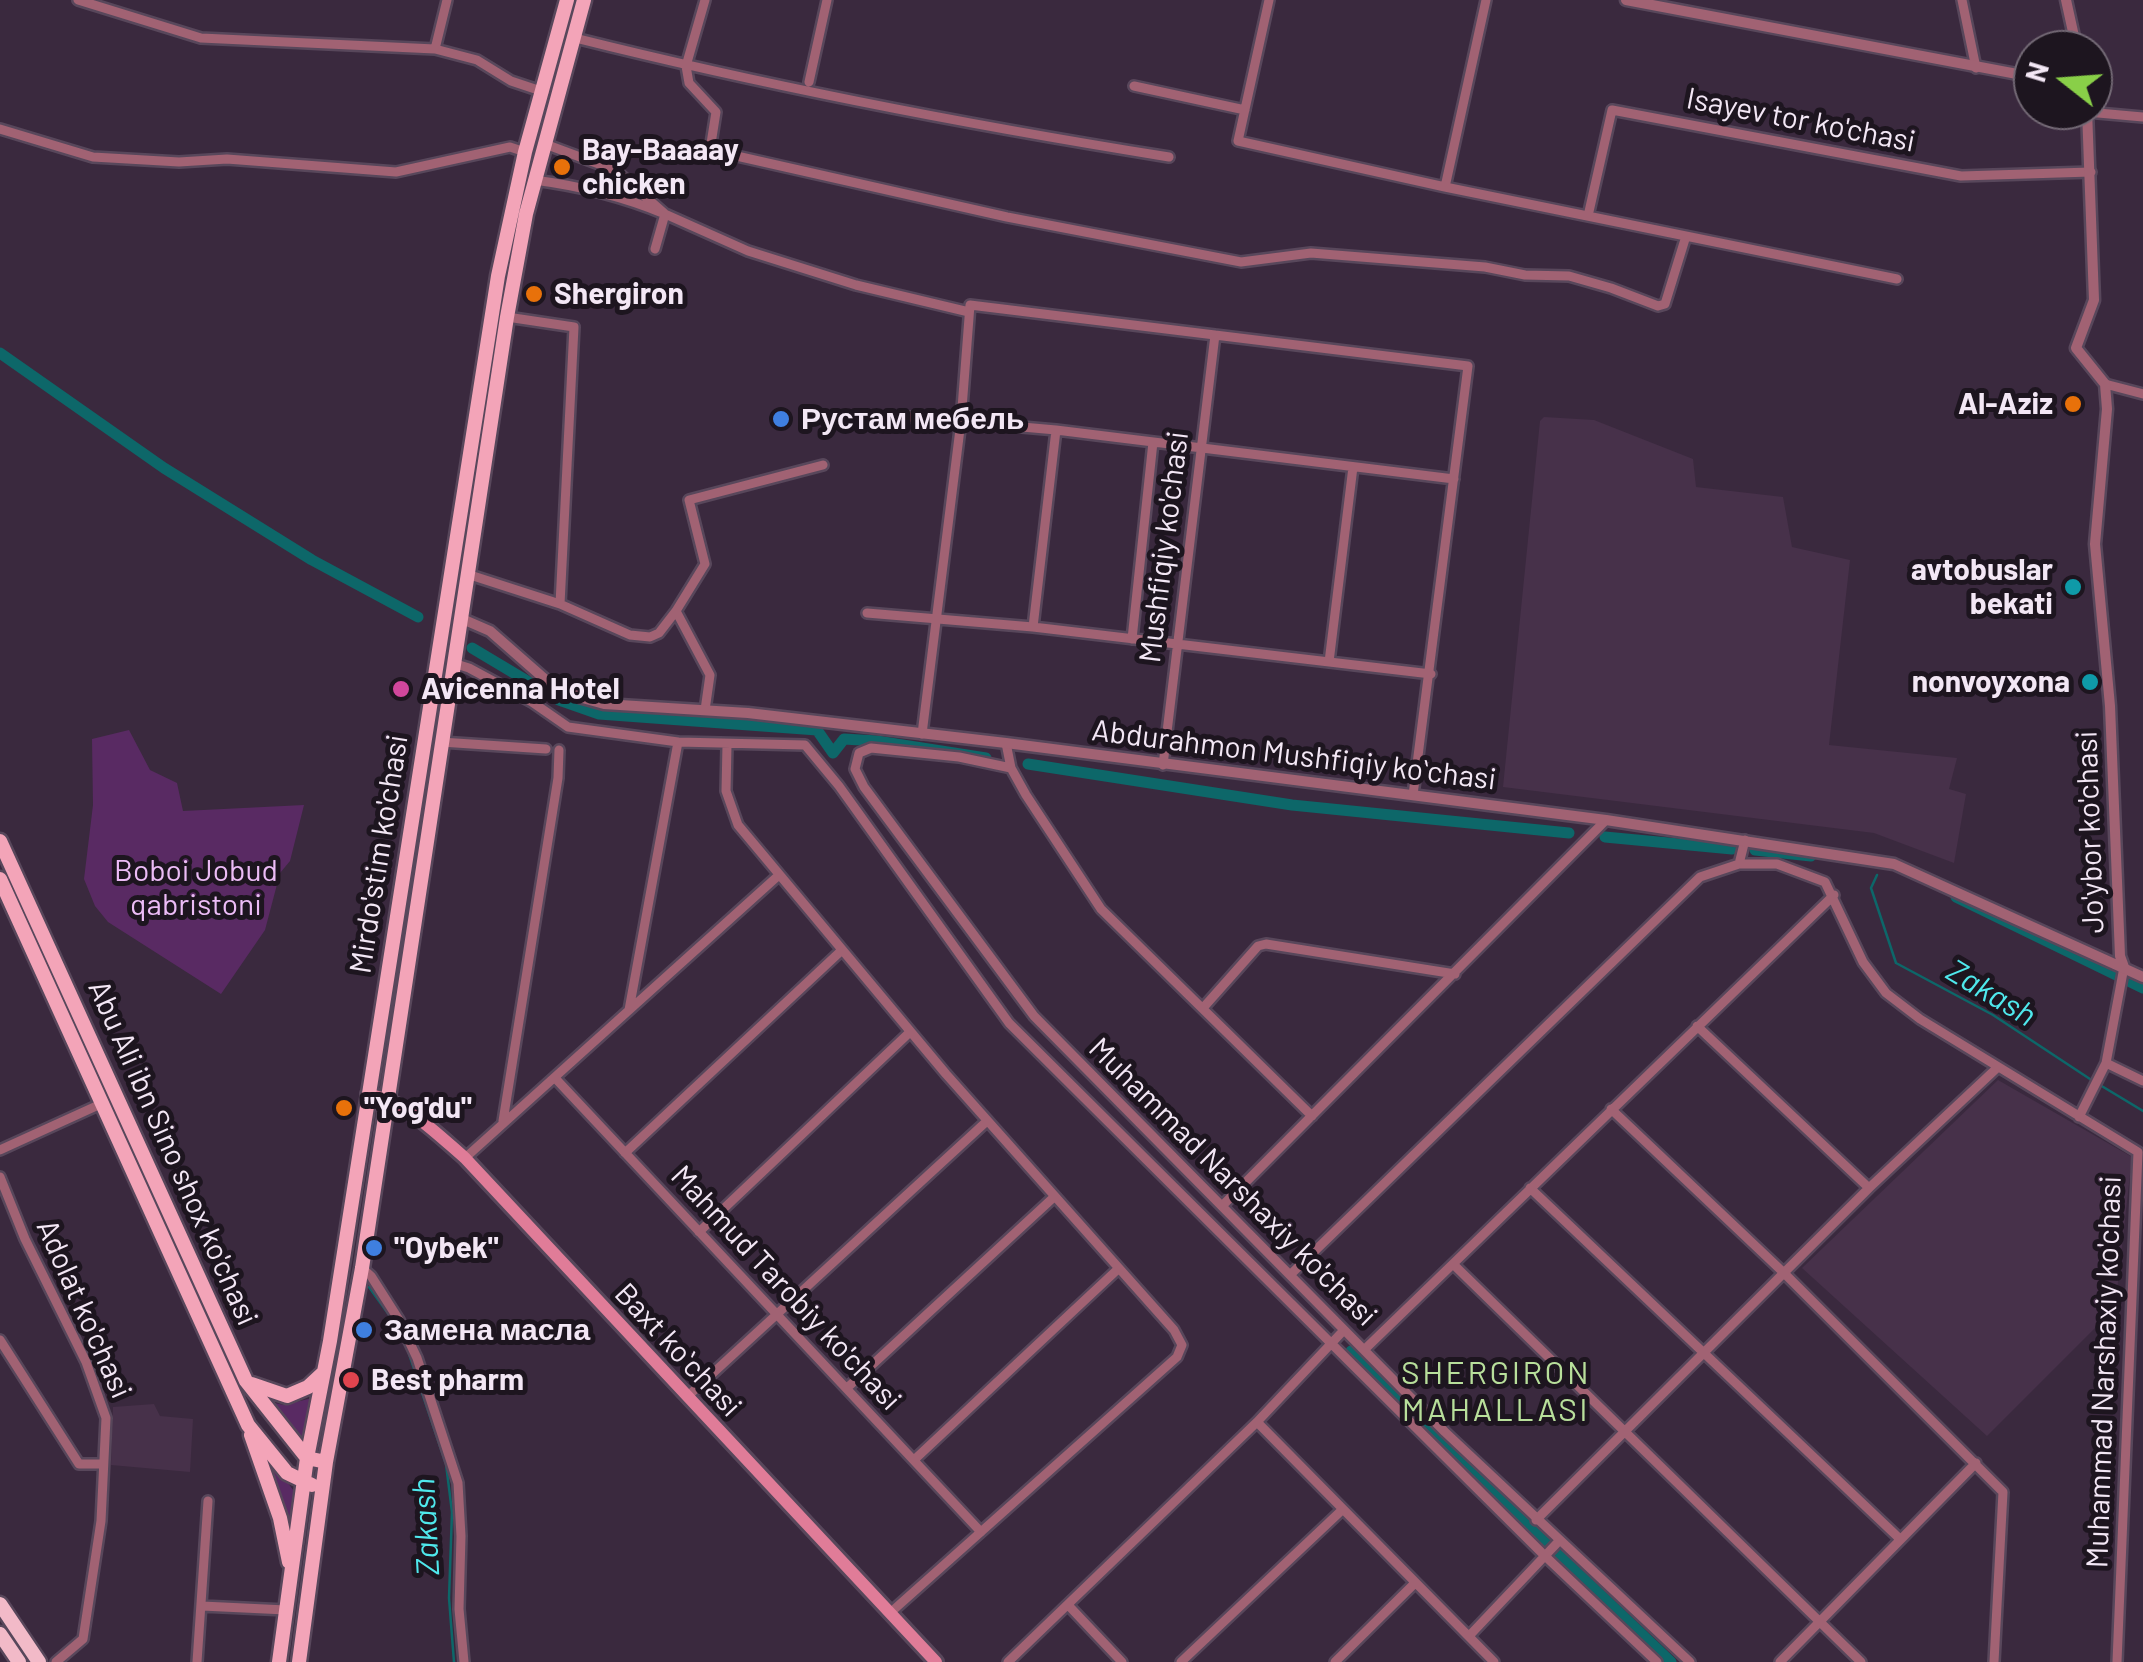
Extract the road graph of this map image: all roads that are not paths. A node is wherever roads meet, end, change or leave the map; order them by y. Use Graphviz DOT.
graph roads {
  1 [pos="78,0"];
  2 [pos="447,0"];
  3 [pos="568,0"];
  4 [pos="584,0"];
  5 [pos="705,0"];
  6 [pos="827,0"];
  7 [pos="1269,0"];
  8 [pos="1486,0"];
  9 [pos="1631,0"];
  10 [pos="1962,0"];
  11 [pos="2066,0"];
  12 [pos="2073,30"];
  13 [pos="575,38"];
  14 [pos="434,49"];
  15 [pos="686,66"];
  16 [pos="1976,68"];
  17 [pos="2013,73"];
  18 [pos="809,82"];
  19 [pos="1134,86"];
  20 [pos="544,92"];
  21 [pos="1245,110"];
  22 [pos="2113,114"];
  23 [pos="2143,117"];
  24 [pos="0,129"];
  25 [pos="2088,130"];
  26 [pos="537,151"];
  27 [pos="1169,157"];
  28 [pos="2091,172"];
  29 [pos="534,180"];
  30 [pos="1446,187"];
  31 [pos="665,214"];
  32 [pos="1588,216"];
  33 [pos="1686,236"];
  34 [pos="654,250"];
  35 [pos="1897,278"];
  36 [pos="969,312"];
  37 [pos="506,317"];
  38 [pos="1215,335"];
  39 [pos="2105,384"];
  40 [pos="2143,394"];
  41 [pos="898,416"];
  42 [pos="961,420"];
  43 [pos="1056,430"];
  44 [pos="1153,442"];
  45 [pos="1201,448"];
  46 [pos="823,465"];
  47 [pos="1353,467"];
  48 [pos="1454,479"];
  49 [pos="467,574"];
  50 [pos="560,604"];
  51 [pos="676,611"];
  52 [pos="866,613"];
  53 [pos="460,618"];
  54 [pos="937,619"];
  55 [pos="1034,627"];
  56 [pos="1132,639"];
  57 [pos="1178,644"];
  58 [pos="1329,662"];
  59 [pos="453,663"];
  60 [pos="1430,674"];
  61 [pos="705,710"];
  62 [pos="922,734"];
  63 [pos="441,742"];
  64 [pos="678,742"];
  65 [pos="1006,744"];
  66 [pos="727,745"];
  67 [pos="546,749"];
  68 [pos="559,750"];
  69 [pos="1162,766"];
  70 [pos="1011,768"];
  71 [pos="1413,795"];
  72 [pos="1606,820"];
  73 [pos="1745,840"];
  74 [pos="0,841"];
  75 [pos="1739,864"];
  76 [pos="780,875"];
  77 [pos="0,879"];
  78 [pos="1834,895"];
  79 [pos="842,950"];
  80 [pos="2124,971"];
  81 [pos="1455,974"];
  82 [pos="2143,976"];
  83 [pos="1203,1008"];
  84 [pos="629,1012"];
  85 [pos="1697,1026"];
  86 [pos="910,1032"];
  87 [pos="2106,1063"];
  88 [pos="1998,1067"];
  89 [pos="555,1078"];
  90 [pos="2143,1081"];
  91 [pos="368,1094"];
  92 [pos="386,1098"];
  93 [pos="103,1103"];
  94 [pos="1611,1108"];
  95 [pos="1312,1116"];
  96 [pos="2079,1117"];
  97 [pos="503,1120"];
  98 [pos="987,1121"];
  99 [pos="0,1150"];
  100 [pos="625,1153"];
  101 [pos="465,1158"];
  102 [pos="0,1177"];
  103 [pos="1530,1188"];
  104 [pos="1869,1188"];
  105 [pos="1054,1198"];
  106 [pos="1222,1205"];
  107 [pos="700,1232"];
  108 [pos="1452,1264"];
  109 [pos="362,1268"];
  110 [pos="1118,1270"];
  111 [pos="1784,1273"];
  112 [pos="1290,1274"];
  113 [pos="775,1312"];
  114 [pos="1344,1330"];
  115 [pos="0,1340"];
  116 [pos="1331,1344"];
  117 [pos="1364,1350"];
  118 [pos="1704,1353"];
  119 [pos="322,1374"];
  120 [pos="246,1381"];
  121 [pos="847,1388"];
  122 [pos="688,1396"];
  123 [pos="1257,1422"];
  124 [pos="248,1424"];
  125 [pos="1624,1432"];
  126 [pos="306,1458"];
  127 [pos="914,1460"];
  128 [pos="326,1462"];
  129 [pos="1976,1463"];
  130 [pos="103,1464"];
  131 [pos="304,1484"];
  132 [pos="323,1488"];
  133 [pos="208,1501"];
  134 [pos="1342,1510"];
  135 [pos="1536,1520"];
  136 [pos="981,1532"];
  137 [pos="1900,1539"];
  138 [pos="1559,1541"];
  139 [pos="1545,1556"];
  140 [pos="291,1573"];
  141 [pos="1414,1584"];
  142 [pos="0,1604"];
  143 [pos="202,1606"];
  144 [pos="1069,1606"];
  145 [pos="286,1610"];
  146 [pos="890,1613"];
  147 [pos="1818,1621"];
  148 [pos="0,1634"];
  149 [pos="1470,1635"];
  150 [pos="1488,1660"];
  151 [pos="19,1662"];
  152 [pos="38,1662"];
  153 [pos="56,1662"];
  154 [pos="197,1662"];
  155 [pos="279,1662"];
  156 [pos="298,1662"];
  157 [pos="464,1662"];
  158 [pos="936,1662"];
  159 [pos="1008,1662"];
  160 [pos="1122,1662"];
  161 [pos="1180,1662"];
  162 [pos="1336,1662"];
  163 [pos="1657,1662"];
  164 [pos="1690,1662"];
  165 [pos="1780,1662"];
  166 [pos="1861,1662"];
  167 [pos="1994,1662"];
  168 [pos="2117,1662"];
  1 -- 14 [label="street"];
  2 -- 14 [label="street"];
  3 -- 20 [label="main road, Mirdo'stim ko'chasi"];
  4 -- 13 [label="main road, Mirdo'stim ko'chasi"];
  5 -- 15 [label="street"];
  6 -- 18 [label="street"];
  7 -- 21 [label="street"];
  8 -- 30 [label="street"];
  9 -- 16 [label="street"];
  10 -- 16 [label="street"];
  11 -- 12 [label="street"];
  13 -- 15 [label="street"];
  13 -- 26 [label="main road, Mirdo'stim ko'chasi"];
  14 -- 20 [label="street"];
  15 -- 27 [label="street"];
  15 -- 33 [label="street"];
  16 -- 17 [label="street"];
  19 -- 21 [label="street"];
  20 -- 26 [label="main road, Mirdo'stim ko'chasi"];
  21 -- 30 [label="street"];
  22 -- 23 [label="street"];
  24 -- 26 [label="street"];
  25 -- 28 [label="street"];
  26 -- 29 [label="main road, Mirdo'stim ko'chasi"];
  26 -- 31 [label="street"];
  26 -- 91 [label="main road, Mirdo'stim ko'chasi"];
  28 -- 32 [label="street, Isayev tor ko'chasi"];
  28 -- 39 [label="street"];
  29 -- 31 [label="street"];
  29 -- 37 [label="main road, Mirdo'stim ko'chasi"];
  30 -- 32 [label="street"];
  31 -- 34 [label="street"];
  31 -- 36 [label="street"];
  32 -- 33 [label="street"];
  33 -- 35 [label="street"];
  36 -- 38 [label="street"];
  36 -- 42 [label="street"];
  37 -- 49 [label="main road, Mirdo'stim ko'chasi"];
  37 -- 50 [label="street"];
  38 -- 45 [label="street, Mushfiqiy ko'chasi"];
  38 -- 48 [label="street"];
  39 -- 40 [label="street"];
  39 -- 80 [label="street, Jo'ybor ko'chasi"];
  41 -- 42 [label="street"];
  42 -- 43 [label="street"];
  42 -- 54 [label="street"];
  43 -- 44 [label="street"];
  43 -- 55 [label="street"];
  44 -- 45 [label="street"];
  44 -- 56 [label="street"];
  45 -- 47 [label="street"];
  45 -- 57 [label="street, Mushfiqiy ko'chasi"];
  46 -- 51 [label="street"];
  47 -- 48 [label="street"];
  47 -- 58 [label="street"];
  48 -- 60 [label="street"];
  49 -- 50 [label="street"];
  49 -- 53 [label="main road, Mirdo'stim ko'chasi"];
  50 -- 51 [label="street"];
  51 -- 61 [label="street"];
  52 -- 54 [label="street"];
  53 -- 59 [label="main road, Mirdo'stim ko'chasi"];
  53 -- 61 [label="street, Abdurahmon Mushfiqiy koʻchasi"];
  54 -- 55 [label="street"];
  54 -- 62 [label="street"];
  55 -- 56 [label="street"];
  56 -- 57 [label="street"];
  57 -- 58 [label="street"];
  57 -- 69 [label="street, Mushfiqiy ko'chasi"];
  58 -- 60 [label="street"];
  59 -- 63 [label="main road, Mirdo'stim ko'chasi"];
  59 -- 64 [label="street"];
  60 -- 71 [label="street"];
  61 -- 62 [label="street, Abdurahmon Mushfiqiy koʻchasi"];
  62 -- 65 [label="street, Abdurahmon Mushfiqiy koʻchasi"];
  63 -- 67 [label="street"];
  63 -- 92 [label="main road, Mirdo'stim ko'chasi"];
  64 -- 66 [label="street"];
  64 -- 84 [label="street"];
  65 -- 69 [label="street, Abdurahmon Mushfiqiy koʻchasi"];
  65 -- 70 [label="street"];
  66 -- 76 [label="street"];
  66 -- 116 [label="street"];
  68 -- 97 [label="street"];
  69 -- 71 [label="street, Abdurahmon Mushfiqiy koʻchasi"];
  70 -- 83 [label="street"];
  70 -- 106 [label="street, Muhammad Narshaxiy ko'chasi"];
  71 -- 72 [label="street, Abdurahmon Mushfiqiy koʻchasi"];
  72 -- 73 [label="street, Abdurahmon Mushfiqiy koʻchasi"];
  72 -- 81 [label="street"];
  73 -- 75 [label="street"];
  73 -- 80 [label="street, Abdurahmon Mushfiqiy koʻchasi"];
  74 -- 120 [label="main road, Abu Ali ibn Sino shox ko'chasi"];
  75 -- 78 [label="street"];
  75 -- 112 [label="street"];
  76 -- 79 [label="street"];
  76 -- 84 [label="street"];
  77 -- 93 [label="main road, Abu Ali ibn Sino shox ko'chasi"];
  78 -- 85 [label="street"];
  78 -- 88 [label="street"];
  79 -- 86 [label="street"];
  79 -- 100 [label="street"];
  80 -- 82 [label="street, Abdurahmon Mushfiqiy koʻchasi"];
  80 -- 87 [label="street"];
  81 -- 83 [label="street"];
  81 -- 95 [label="street"];
  83 -- 95 [label="street"];
  84 -- 89 [label="street"];
  85 -- 94 [label="street"];
  85 -- 104 [label="street"];
  86 -- 98 [label="street"];
  86 -- 107 [label="street"];
  87 -- 90 [label="street"];
  87 -- 96 [label="street"];
  88 -- 96 [label="street"];
  88 -- 104 [label="street"];
  89 -- 97 [label="street"];
  89 -- 100 [label="street, Mahmud Tarobiy ko'chasi"];
  91 -- 92 [label="main road, Baxt koʻchasi"];
  91 -- 119 [label="main road, Mirdo'stim ko'chasi"];
  92 -- 101 [label="main road, Baxt koʻchasi"];
  92 -- 109 [label="main road, Mirdo'stim ko'chasi"];
  93 -- 99 [label="street"];
  93 -- 124 [label="main road, Abu Ali ibn Sino shox ko'chasi"];
  94 -- 103 [label="street"];
  94 -- 111 [label="street"];
  95 -- 106 [label="street"];
  96 -- 168 [label="street, Muhammad Narshaxiy ko'chasi"];
  97 -- 101 [label="street"];
  98 -- 105 [label="street"];
  98 -- 113 [label="street"];
  100 -- 107 [label="street, Mahmud Tarobiy ko'chasi"];
  101 -- 122 [label="main road, Baxt koʻchasi"];
  102 -- 130 [label="street, Adolat ko'chasi"];
  103 -- 108 [label="street"];
  103 -- 118 [label="street"];
  104 -- 111 [label="street"];
  105 -- 110 [label="street"];
  105 -- 121 [label="street"];
  106 -- 112 [label="street, Muhammad Narshaxiy ko'chasi"];
  107 -- 113 [label="street, Mahmud Tarobiy ko'chasi"];
  108 -- 117 [label="street"];
  108 -- 125 [label="street"];
  109 -- 128 [label="main road, Mirdo'stim ko'chasi"];
  109 -- 157 [label="street"];
  110 -- 127 [label="street"];
  110 -- 136 [label="street"];
  111 -- 118 [label="street"];
  111 -- 129 [label="street"];
  112 -- 114 [label="street, Muhammad Narshaxiy ko'chasi"];
  113 -- 121 [label="street, Mahmud Tarobiy ko'chasi"];
  113 -- 122 [label="street"];
  114 -- 116 [label="street"];
  114 -- 117 [label="street, Muhammad Narshaxiy ko'chasi"];
  115 -- 130 [label="street"];
  116 -- 123 [label="street"];
  116 -- 139 [label="street"];
  117 -- 135 [label="street, Muhammad Narshaxiy ko'chasi"];
  118 -- 125 [label="street"];
  118 -- 137 [label="street"];
  119 -- 120 [label="main road"];
  119 -- 126 [label="main road, Mirdo'stim ko'chasi"];
  120 -- 126 [label="main road, Abu Ali ibn Sino shox ko'chasi"];
  121 -- 127 [label="street, Mahmud Tarobiy ko'chasi"];
  122 -- 146 [label="main road, Baxt koʻchasi"];
  123 -- 134 [label="street"];
  123 -- 144 [label="street"];
  124 -- 131 [label="main road, Abu Ali ibn Sino shox ko'chasi"];
  124 -- 140 [label="main road"];
  125 -- 135 [label="street"];
  125 -- 147 [label="street"];
  126 -- 128 [label="main road"];
  126 -- 131 [label="main road, Mirdo'stim ko'chasi"];
  127 -- 136 [label="street, Mahmud Tarobiy ko'chasi"];
  128 -- 132 [label="main road, Mirdo'stim ko'chasi"];
  129 -- 137 [label="street"];
  129 -- 167 [label="street"];
  130 -- 153 [label="street, Adolat ko'chasi"];
  131 -- 132 [label="main road"];
  131 -- 140 [label="main road, Mirdo'stim ko'chasi"];
  132 -- 156 [label="main road, Mirdo'stim ko'chasi"];
  133 -- 143 [label="street"];
  134 -- 141 [label="street"];
  134 -- 161 [label="street"];
  135 -- 138 [label="street, Muhammad Narshaxiy ko'chasi"];
  136 -- 146 [label="street"];
  137 -- 147 [label="street"];
  138 -- 139 [label="street"];
  138 -- 164 [label="street, Muhammad Narshaxiy ko'chasi"];
  139 -- 149 [label="street"];
  139 -- 163 [label="street"];
  140 -- 145 [label="main road, Mirdo'stim ko'chasi"];
  141 -- 149 [label="street"];
  141 -- 162 [label="street"];
  142 -- 152 [label="highway"];
  143 -- 145 [label="street"];
  143 -- 154 [label="street"];
  144 -- 159 [label="street"];
  144 -- 160 [label="street"];
  145 -- 155 [label="main road, Mirdo'stim ko'chasi"];
  146 -- 158 [label="main road, Baxt koʻchasi"];
  147 -- 165 [label="street"];
  147 -- 166 [label="street"];
  148 -- 151 [label="highway"];
  149 -- 150 [label="street"];
}
